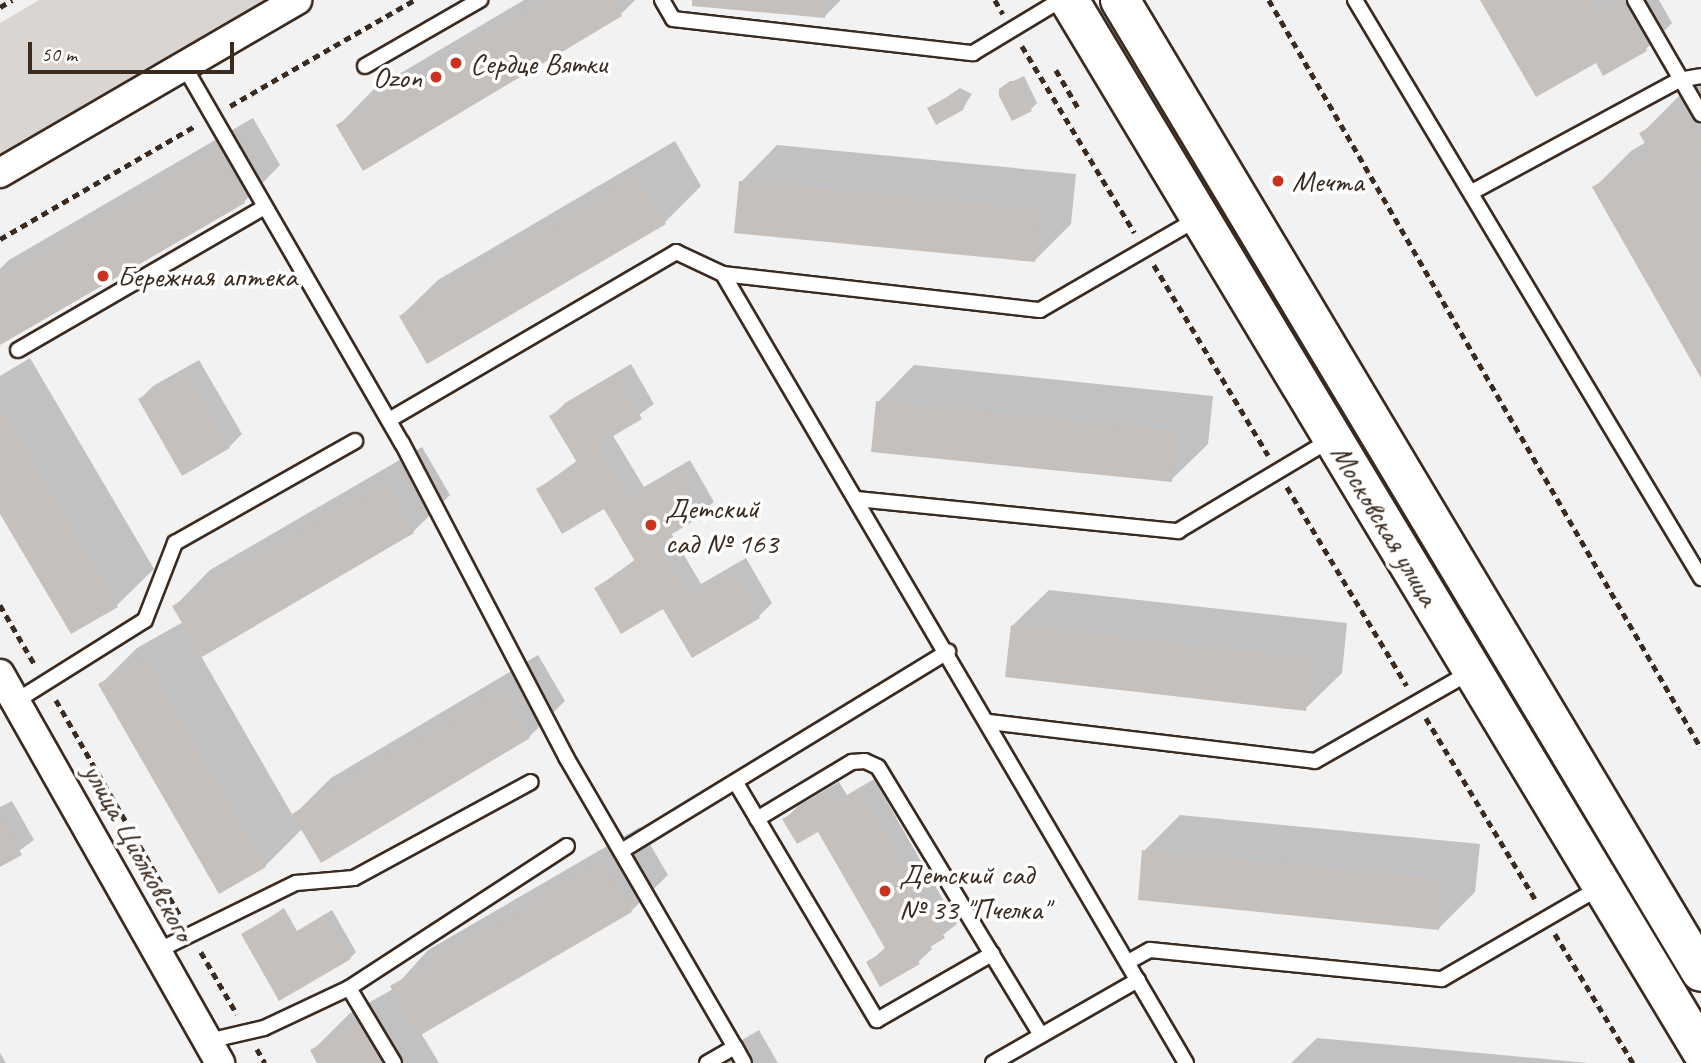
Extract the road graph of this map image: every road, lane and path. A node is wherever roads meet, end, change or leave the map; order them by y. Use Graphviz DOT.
graph roads {
  1 [pos="12,0"];
  2 [pos="298,0"];
  3 [pos="480,0"];
  4 [pos="662,0"];
  5 [pos="995,0"];
  6 [pos="1061,0"];
  7 [pos="1069,0"];
  8 [pos="1120,0"];
  9 [pos="1269,0"];
  10 [pos="1355,0"];
  11 [pos="1635,0"];
  12 [pos="0,7"];
  13 [pos="1012,30"];
  14 [pos="184,66"];
  15 [pos="365,66"];
  16 [pos="1056,70"];
  17 [pos="1701,76"];
  18 [pos="1679,80"];
  19 [pos="1079,109"];
  20 [pos="1701,114"];
  21 [pos="0,173"];
  22 [pos="1472,192"];
  23 [pos="265,207"];
  24 [pos="1200,217"];
  25 [pos="1144,250"];
  26 [pos="723,274"];
  27 [pos="18,350"];
  28 [pos="389,420"];
  29 [pos="1333,438"];
  30 [pos="355,441"];
  31 [pos="1278,471"];
  32 [pos="856,499"];
  33 [pos="1701,578"];
  34 [pos="0,605"];
  35 [pos="948,652"];
  36 [pos="1473,670"];
  37 [pos="45,682"];
  38 [pos="5,683"];
  39 [pos="1417,703"];
  40 [pos="989,722"];
  41 [pos="1701,748"];
  42 [pos="531,782"];
  43 [pos="736,783"];
  44 [pos="757,819"];
  45 [pos="568,846"];
  46 [pos="623,850"];
  47 [pos="1602,886"];
  48 [pos="1547,920"];
  49 [pos="191,934"];
  50 [pos="157,951"];
  51 [pos="992,954"];
  52 [pos="1128,962"];
  53 [pos="1701,972"];
  54 [pos="1138,980"];
  55 [pos="349,988"];
  56 [pos="247,1032"];
  57 [pos="1041,1035"];
  58 [pos="735,1047"];
  59 [pos="1701,1050"];
  60 [pos="214,1052"];
  61 [pos="265,1063"];
  62 [pos="394,1063"];
  63 [pos="706,1063"];
  64 [pos="744,1063"];
  65 [pos="993,1063"];
  66 [pos="1186,1063"];
  67 [pos="1633,1063"];
  1 -- 12 [label="path"];
  2 -- 14 [label="street"];
  3 -- 15 [label="lane"];
  4 -- 13 [label="lane"];
  5 -- 13 [label="path"];
  6 -- 13 [label="lane"];
  7 -- 24 [label="main road, Московская улица"];
  8 -- 53 [label="main road, Московская улица"];
  9 -- 41 [label="path"];
  10 -- 22 [label="lane"];
  11 -- 18 [label="lane"];
  13 -- 25 [label="path"];
  14 -- 21 [label="street"];
  14 -- 23 [label="lane"];
  16 -- 19 [label="path"];
  17 -- 18 [label="lane"];
  18 -- 20 [label="lane"];
  18 -- 22 [label="lane"];
  22 -- 33 [label="lane"];
  23 -- 27 [label="lane"];
  23 -- 28 [label="lane"];
  24 -- 25 [label="lane"];
  24 -- 29 [label="main road, Московская улица"];
  25 -- 26 [label="lane"];
  25 -- 31 [label="path"];
  26 -- 28 [label="lane"];
  26 -- 32 [label="lane"];
  28 -- 46 [label="lane"];
  29 -- 31 [label="lane"];
  29 -- 36 [label="main road, Московская улица"];
  30 -- 37 [label="lane"];
  31 -- 32 [label="lane"];
  31 -- 39 [label="path"];
  32 -- 35 [label="lane"];
  34 -- 37 [label="path"];
  35 -- 40 [label="lane"];
  35 -- 43 [label="lane"];
  36 -- 39 [label="lane"];
  36 -- 47 [label="main road, Московская улица"];
  37 -- 38 [label="lane"];
  37 -- 49 [label="path"];
  38 -- 50 [label="street, улица Циолковского"];
  39 -- 40 [label="lane"];
  39 -- 48 [label="path"];
  40 -- 52 [label="lane"];
  42 -- 49 [label="lane"];
  43 -- 44 [label="lane"];
  43 -- 46 [label="lane"];
  44 -- 51 [label="lane"];
  44 -- 51 [label="lane"];
  45 -- 55 [label="lane"];
  46 -- 58 [label="lane"];
  47 -- 48 [label="lane"];
  47 -- 59 [label="main road, Московская улица"];
  48 -- 52 [label="lane"];
  48 -- 67 [label="path"];
  49 -- 50 [label="lane"];
  49 -- 56 [label="path"];
  50 -- 60 [label="street, улица Циолковского"];
  51 -- 57 [label="lane"];
  52 -- 54 [label="lane"];
  54 -- 57 [label="lane"];
  54 -- 66 [label="lane"];
  55 -- 56 [label="lane"];
  55 -- 62 [label="lane"];
  56 -- 60 [label="lane"];
  56 -- 61 [label="path"];
  57 -- 65 [label="lane"];
  58 -- 63 [label="lane"];
  58 -- 64 [label="lane"];
}
